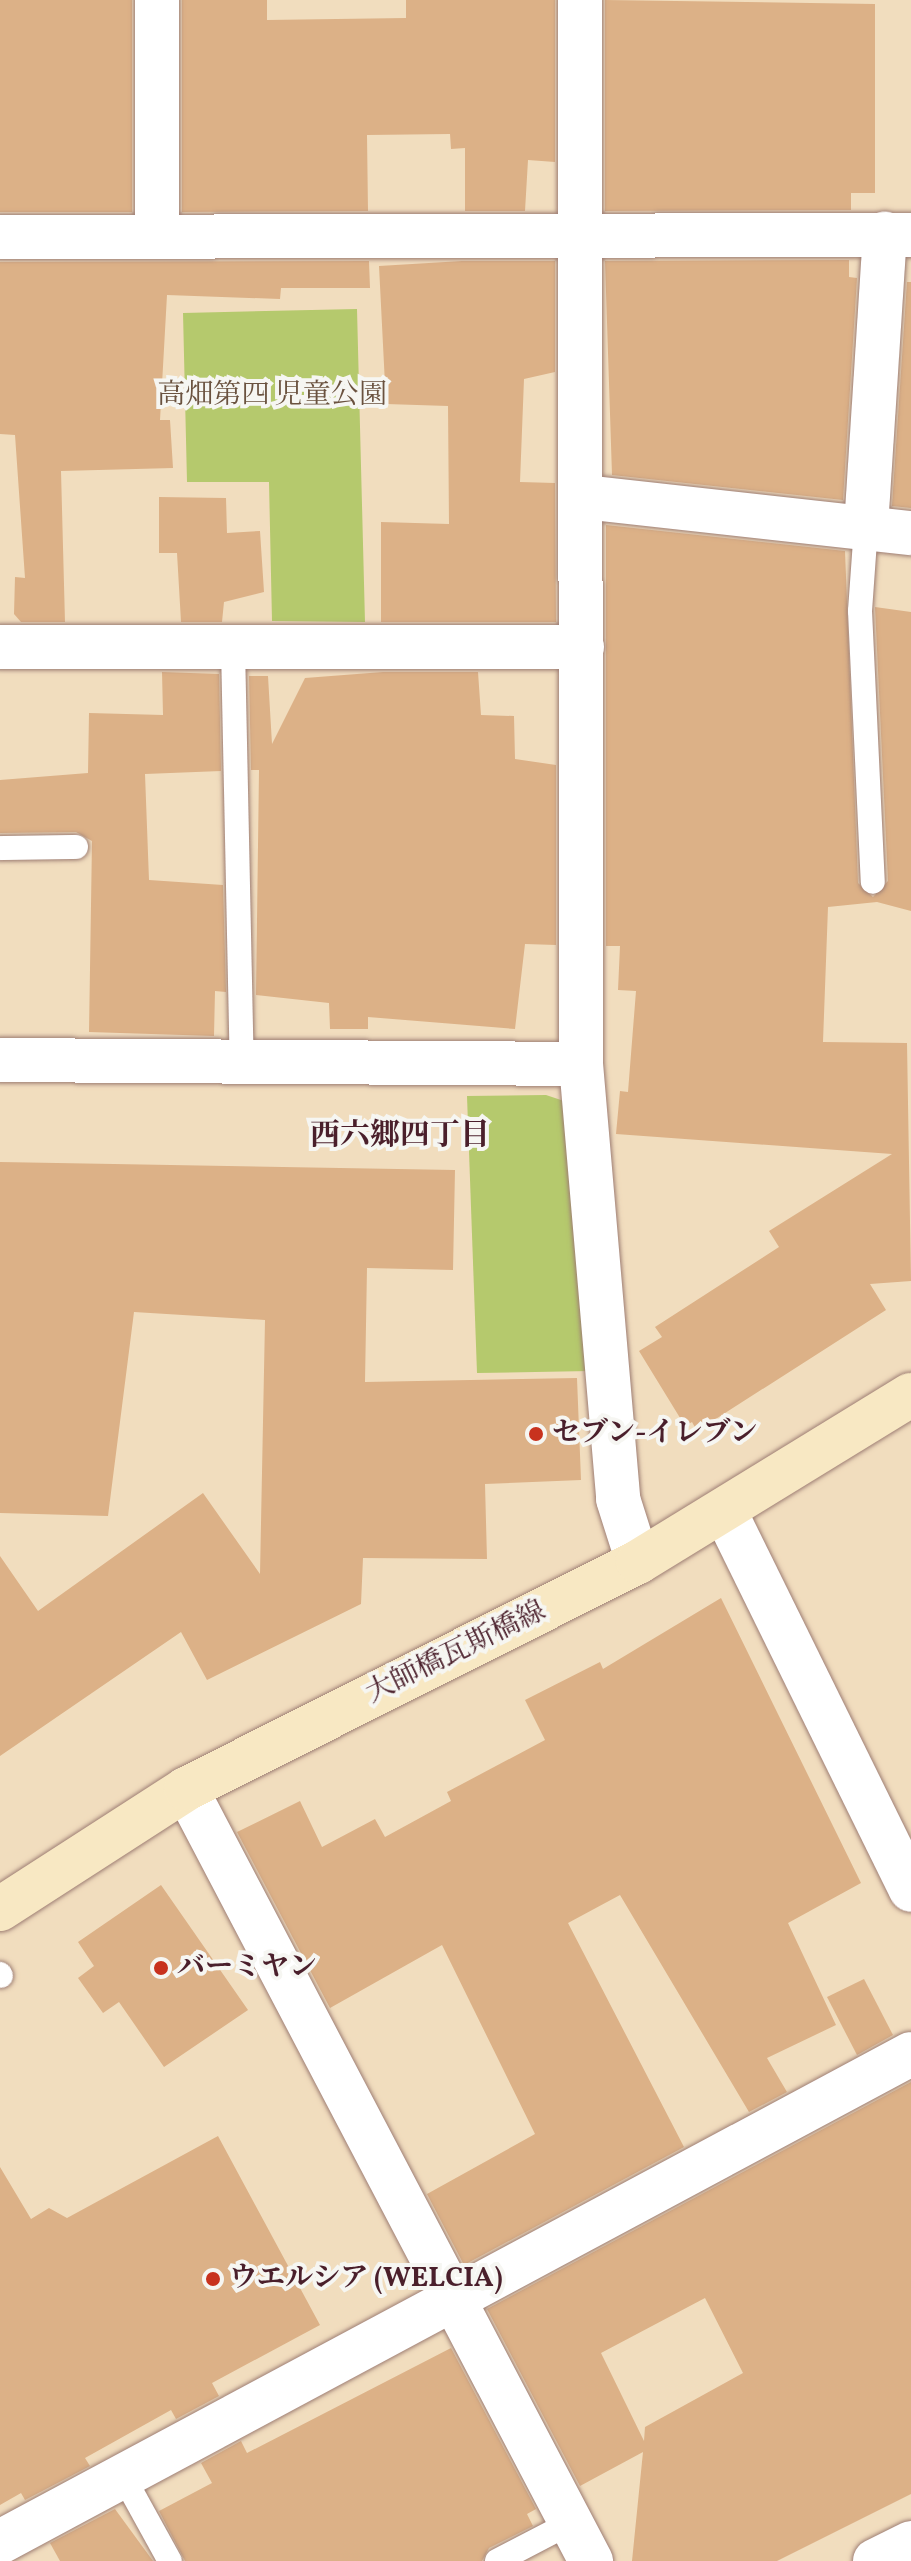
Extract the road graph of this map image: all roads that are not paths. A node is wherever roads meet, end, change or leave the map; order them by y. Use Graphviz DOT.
graph roads {
  1 [pos="157,0"];
  2 [pos="580,0"];
  3 [pos="898,235"];
  4 [pos="582,236"];
  5 [pos="0,237"];
  6 [pos="157,237"];
  7 [pos="584,497"];
  8 [pos="866,527"];
  9 [pos="911,533"];
  10 [pos="0,647"];
  11 [pos="233,647"];
  12 [pos="582,647"];
  13 [pos="76,847"];
  14 [pos="0,848"];
  15 [pos="873,882"];
  16 [pos="0,1060"];
  17 [pos="242,1061"];
  18 [pos="581,1064"];
  19 [pos="911,1395"];
  20 [pos="725,1512"];
  21 [pos="638,1562"];
  22 [pos="186,1789"];
  23 [pos="910,1884"];
  24 [pos="0,1909"];
  25 [pos="911,2054"];
  26 [pos="452,2298"];
  27 [pos="123,2476"];
  28 [pos="570,2523"];
  29 [pos="0,2542"];
  30 [pos="911,2543"];
  31 [pos="170,2561"];
  32 [pos="497,2561"];
  33 [pos="591,2561"];
  34 [pos="875,2561"];
  1 -- 6 [label="street"];
  2 -- 4 [label="street"];
  3 -- 4 [label="street"];
  3 -- 8 [label="street"];
  4 -- 6 [label="street"];
  4 -- 7 [label="street"];
  5 -- 6 [label="street"];
  7 -- 8 [label="street"];
  7 -- 12 [label="street"];
  8 -- 9 [label="street"];
  8 -- 15 [label="lane"];
  10 -- 11 [label="street"];
  11 -- 12 [label="street"];
  11 -- 17 [label="lane"];
  12 -- 18 [label="street"];
  13 -- 14 [label="lane"];
  16 -- 17 [label="street"];
  17 -- 18 [label="street"];
  18 -- 21 [label="street"];
  19 -- 20 [label="street, 大師橋瓦斯橋線"];
  20 -- 21 [label="street, 大師橋瓦斯橋線"];
  20 -- 23 [label="street"];
  21 -- 22 [label="street, 大師橋瓦斯橋線"];
  22 -- 24 [label="street, 大師橋瓦斯橋線"];
  22 -- 26 [label="street"];
  25 -- 26 [label="street"];
  26 -- 27 [label="street"];
  26 -- 28 [label="street"];
  27 -- 29 [label="street"];
  27 -- 31 [label="lane"];
  28 -- 32 [label="lane"];
  28 -- 33 [label="street"];
  30 -- 34 [label="street"];
}
